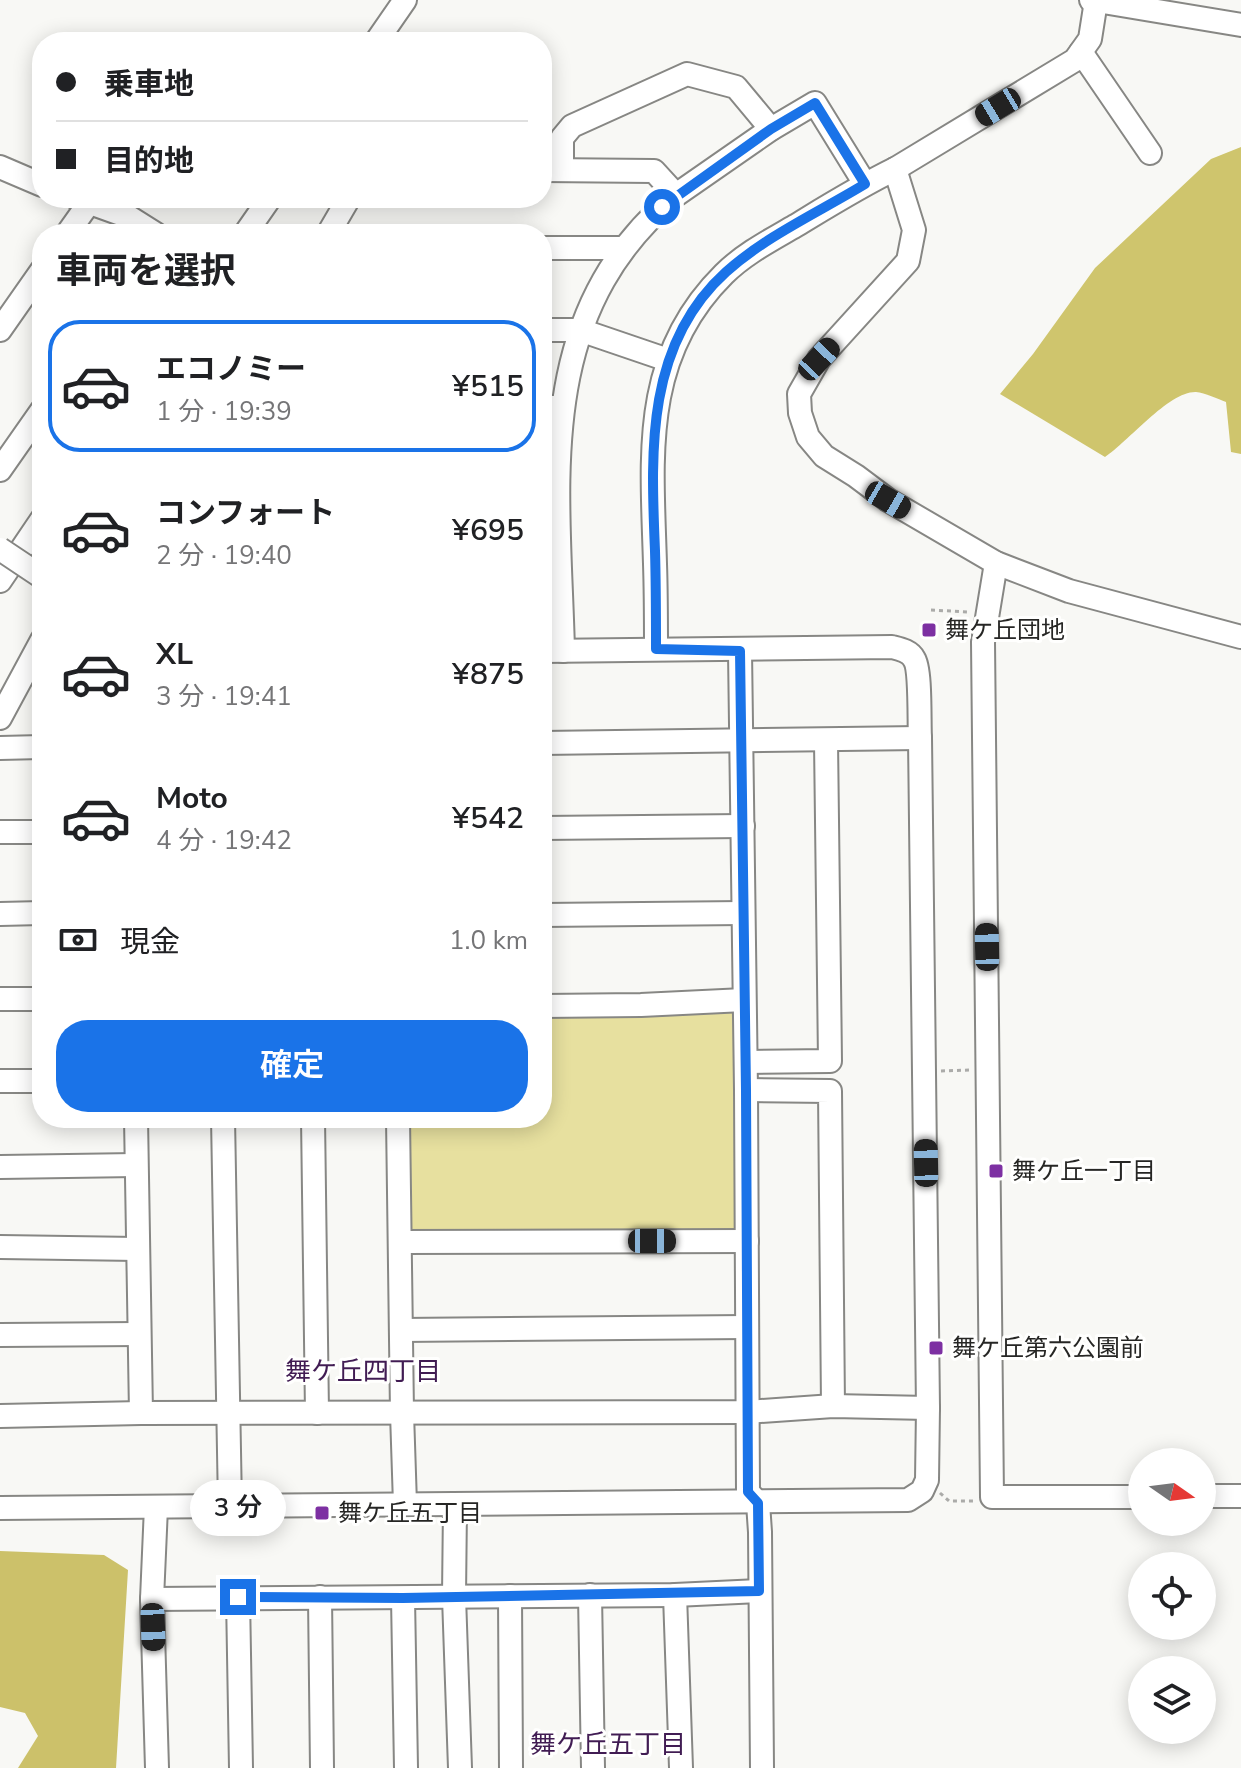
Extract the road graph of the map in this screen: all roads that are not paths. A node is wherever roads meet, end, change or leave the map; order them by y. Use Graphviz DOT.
graph roads {
  1 [pos="405,0"];
  2 [pos="1094,0"];
  3 [pos="1228,0"];
  4 [pos="1237,24"];
  5 [pos="383,32"];
  6 [pos="1081,52"];
  7 [pos="771,129"];
  8 [pos="1150,153"];
  9 [pos="895,169"];
  10 [pos="552,170"];
  11 [pos="3,176"];
  12 [pos="32,183"];
  13 [pos="865,184"];
  14 [pos="676,195"];
  15 [pos="105,208"];
  16 [pos="140,224"];
  17 [pos="552,248"];
  18 [pos="624,248"];
  19 [pos="32,284"];
  20 [pos="0,330"];
  21 [pos="552,330"];
  22 [pos="580,330"];
  23 [pos="668,360"];
  24 [pos="552,407"];
  25 [pos="32,424"];
  26 [pos="0,470"];
  27 [pos="32,534"];
  28 [pos="0,549"];
  29 [pos="996,563"];
  30 [pos="552,565"];
  31 [pos="32,570"];
  32 [pos="0,581"];
  33 [pos="1241,637"];
  34 [pos="656,649"];
  35 [pos="553,651"];
  36 [pos="740,651"];
  37 [pos="32,660"];
  38 [pos="0,718"];
  39 [pos="920,738"];
  40 [pos="742,740"];
  41 [pos="826,741"];
  42 [pos="552,743"];
  43 [pos="32,747"];
  44 [pos="0,748"];
  45 [pos="743,826"];
  46 [pos="552,828"];
  47 [pos="0,832"];
  48 [pos="32,832"];
  49 [pos="32,913"];
  50 [pos="743,913"];
  51 [pos="0,914"];
  52 [pos="552,915"];
  53 [pos="0,999"];
  54 [pos="32,999"];
  55 [pos="744,1000"];
  56 [pos="552,1006"];
  57 [pos="746,1062"];
  58 [pos="0,1081"];
  59 [pos="32,1081"];
  60 [pos="746,1090"];
  61 [pos="136,1128"];
  62 [pos="223,1128"];
  63 [pos="313,1128"];
  64 [pos="398,1128"];
  65 [pos="136,1165"];
  66 [pos="0,1167"];
  67 [pos="747,1241"];
  68 [pos="401,1242"];
  69 [pos="0,1247"];
  70 [pos="137,1249"];
  71 [pos="747,1327"];
  72 [pos="401,1330"];
  73 [pos="139,1334"];
  74 [pos="0,1335"];
  75 [pos="833,1406"];
  76 [pos="928,1408"];
  77 [pos="747,1412"];
  78 [pos="141,1413"];
  79 [pos="317,1413"];
  80 [pos="402,1413"];
  81 [pos="227,1415"];
  82 [pos="0,1416"];
  83 [pos="1216,1496"];
  84 [pos="1241,1496"];
  85 [pos="1128,1497"];
  86 [pos="758,1503"];
  87 [pos="405,1504"];
  88 [pos="230,1506"];
  89 [pos="455,1506"];
  90 [pos="156,1507"];
  91 [pos="0,1508"];
  92 [pos="759,1591"];
  93 [pos="590,1595"];
  94 [pos="675,1595"];
  95 [pos="510,1596"];
  96 [pos="238,1597"];
  97 [pos="320,1597"];
  98 [pos="454,1597"];
  99 [pos="403,1598"];
  100 [pos="152,1599"];
  101 [pos="157,1768"];
  102 [pos="241,1768"];
  103 [pos="322,1768"];
  104 [pos="406,1768"];
  105 [pos="460,1768"];
  106 [pos="511,1768"];
  107 [pos="593,1768"];
  108 [pos="681,1768"];
  109 [pos="762,1768"];
  1 -- 5 [label="street"];
  2 -- 4 [label="street"];
  2 -- 6 [label="street"];
  3 -- 4 [label="street"];
  6 -- 8 [label="street"];
  6 -- 9 [label="street"];
  7 -- 10 [label="street"];
  7 -- 13 [label="street"];
  7 -- 14 [label="street"];
  9 -- 13 [label="street"];
  9 -- 29 [label="street"];
  10 -- 14 [label="street"];
  11 -- 12 [label="street"];
  13 -- 23 [label="street"];
  14 -- 18 [label="street"];
  15 -- 16 [label="street"];
  17 -- 18 [label="street"];
  18 -- 22 [label="street"];
  19 -- 20 [label="street"];
  21 -- 22 [label="street"];
  22 -- 23 [label="street"];
  22 -- 24 [label="street"];
  23 -- 34 [label="street"];
  25 -- 26 [label="street"];
  27 -- 32 [label="street"];
  28 -- 31 [label="street, bridge"];
  29 -- 33 [label="street"];
  29 -- 85 [label="street"];
  30 -- 35 [label="street"];
  34 -- 35 [label="street"];
  34 -- 36 [label="street"];
  36 -- 39 [label="street"];
  36 -- 40 [label="street"];
  37 -- 38 [label="street"];
  39 -- 41 [label="street"];
  39 -- 76 [label="street"];
  40 -- 41 [label="street"];
  40 -- 42 [label="street"];
  40 -- 45 [label="street"];
  41 -- 57 [label="street"];
  43 -- 44 [label="street"];
  45 -- 46 [label="street"];
  45 -- 50 [label="street"];
  47 -- 48 [label="street"];
  49 -- 51 [label="street"];
  50 -- 52 [label="street"];
  50 -- 55 [label="street"];
  53 -- 54 [label="street"];
  55 -- 56 [label="street"];
  55 -- 57 [label="street"];
  57 -- 60 [label="street"];
  58 -- 59 [label="street"];
  60 -- 67 [label="street"];
  60 -- 75 [label="street"];
  61 -- 65 [label="street"];
  62 -- 81 [label="street"];
  63 -- 79 [label="street"];
  64 -- 68 [label="street"];
  65 -- 66 [label="street"];
  65 -- 70 [label="street"];
  67 -- 68 [label="street"];
  67 -- 71 [label="street"];
  68 -- 72 [label="street"];
  69 -- 70 [label="street"];
  70 -- 73 [label="street"];
  71 -- 72 [label="street"];
  71 -- 77 [label="street"];
  72 -- 80 [label="street"];
  73 -- 74 [label="street"];
  73 -- 78 [label="street"];
  75 -- 76 [label="street"];
  75 -- 77 [label="street"];
  76 -- 86 [label="street"];
  77 -- 80 [label="street"];
  77 -- 86 [label="street"];
  78 -- 81 [label="street"];
  78 -- 82 [label="street"];
  79 -- 80 [label="street"];
  79 -- 81 [label="street"];
  80 -- 87 [label="street"];
  81 -- 88 [label="street"];
  83 -- 84 [label="street"];
  86 -- 89 [label="street"];
  86 -- 92 [label="street"];
  87 -- 88 [label="street"];
  87 -- 89 [label="street"];
  88 -- 90 [label="street"];
  89 -- 98 [label="street"];
  90 -- 91 [label="street"];
  90 -- 100 [label="street"];
  92 -- 94 [label="street"];
  92 -- 109 [label="street"];
  93 -- 94 [label="street"];
  93 -- 95 [label="street"];
  93 -- 107 [label="street"];
  94 -- 108 [label="street"];
  95 -- 98 [label="street"];
  95 -- 106 [label="street"];
  96 -- 97 [label="street"];
  96 -- 100 [label="street"];
  96 -- 102 [label="street"];
  97 -- 99 [label="street"];
  97 -- 103 [label="street"];
  98 -- 99 [label="street"];
  98 -- 105 [label="street"];
  99 -- 104 [label="street"];
  100 -- 101 [label="street"];
}
